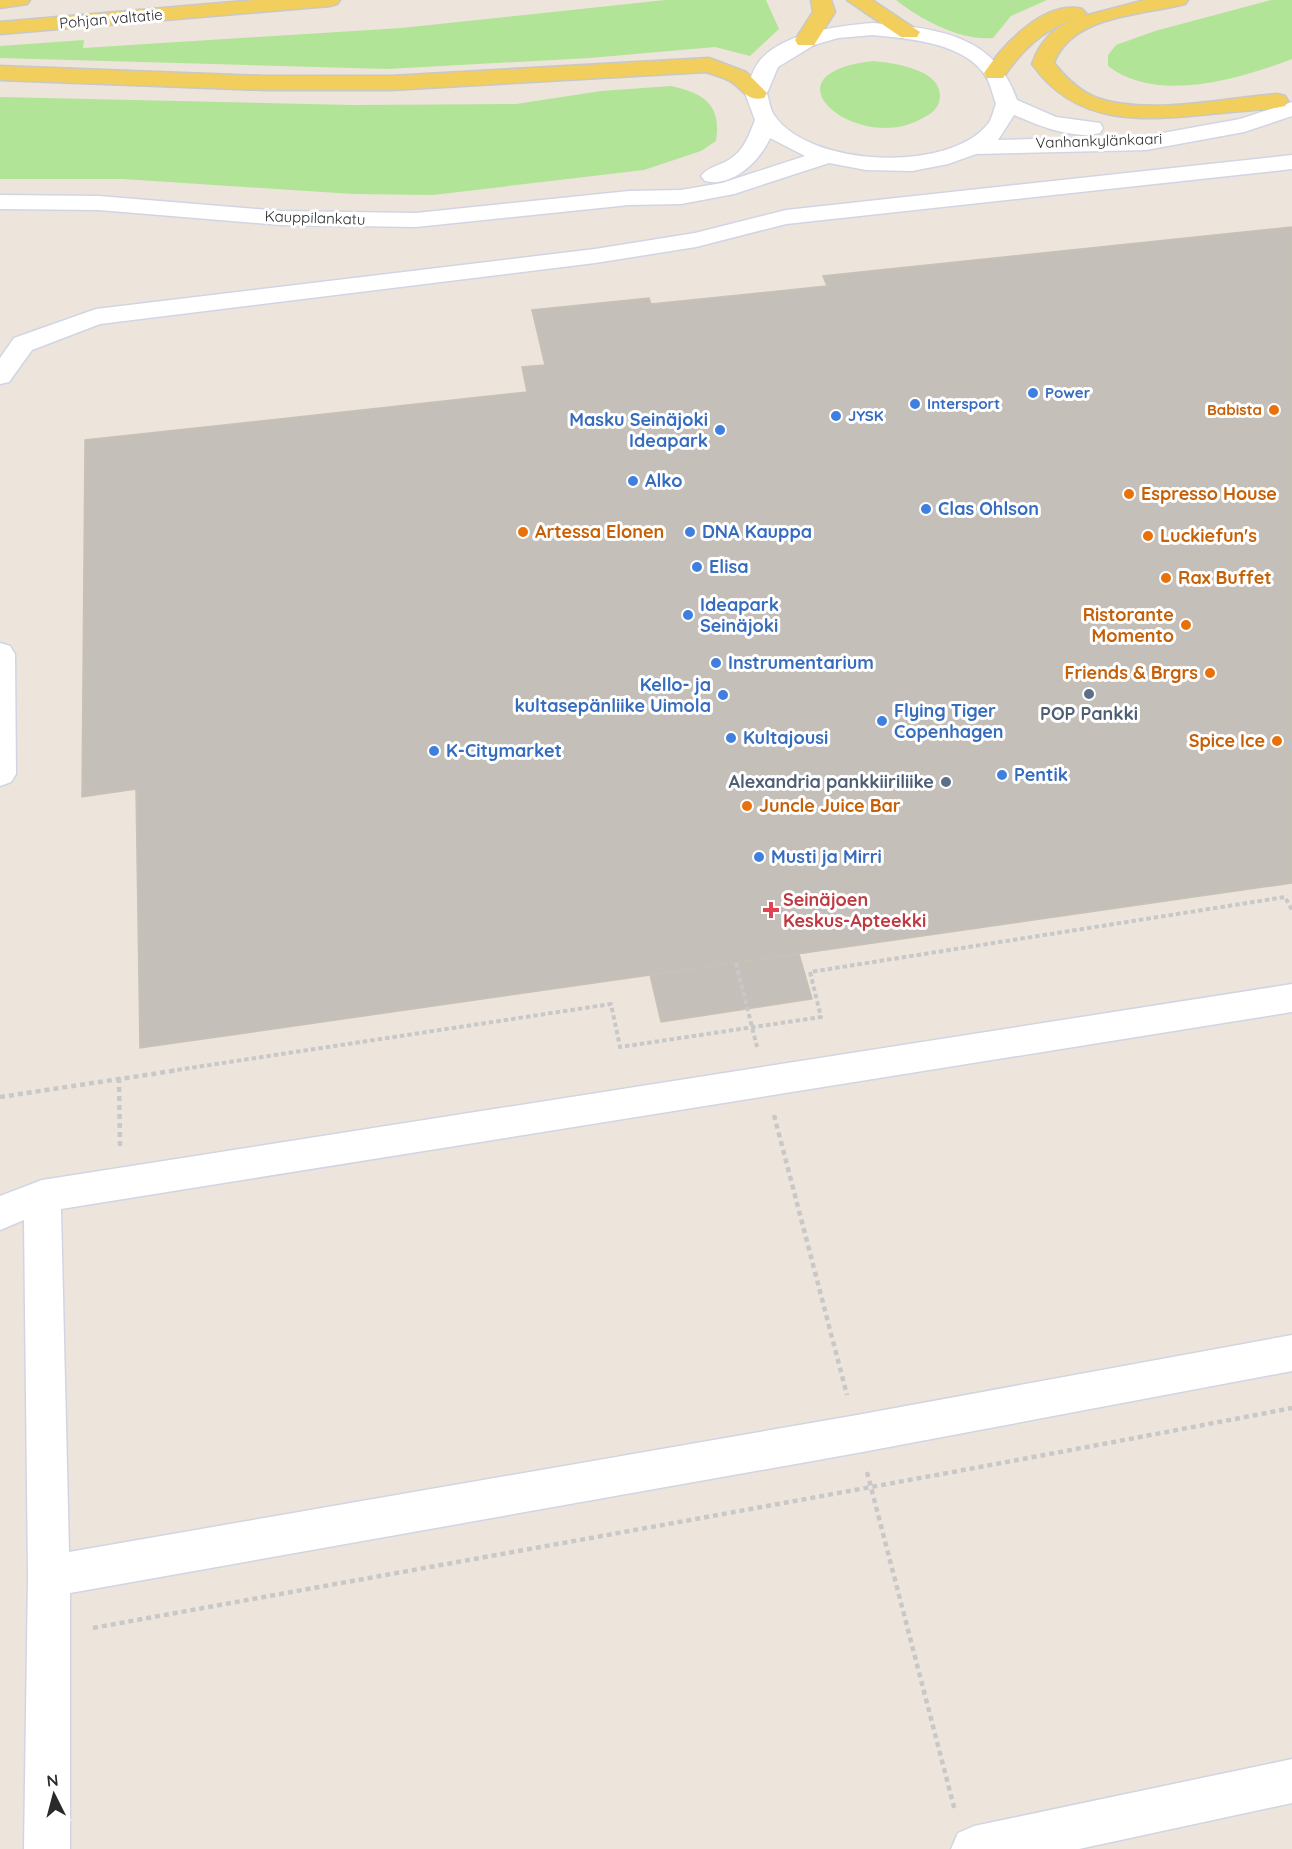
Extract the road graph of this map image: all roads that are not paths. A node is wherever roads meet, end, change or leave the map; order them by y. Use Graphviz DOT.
graph roads {
  1 [pos="20,0"];
  2 [pos="330,0"];
  3 [pos="1131,0"];
  4 [pos="1178,0"];
  5 [pos="0,2"];
  6 [pos="862,4"];
  7 [pos="822,6"];
  8 [pos="0,28"];
  9 [pos="909,32"];
  10 [pos="807,40"];
  11 [pos="995,73"];
  12 [pos="0,74"];
  13 [pos="756,93"];
  14 [pos="1287,102"];
  15 [pos="1007,104"];
  16 [pos="766,120"];
  17 [pos="974,147"];
  18 [pos="828,156"];
  19 [pos="1292,162"];
  20 [pos="629,198"];
  21 [pos="0,202"];
  22 [pos="0,376"];
  23 [pos="0,654"];
  24 [pos="0,774"];
  25 [pos="1292,998"];
  26 [pos="0,1186"];
  27 [pos="42,1196"];
  28 [pos="0,1213"];
  29 [pos="1292,1353"];
  30 [pos="49,1576"];
  31 [pos="1292,1780"];
  32 [pos="47,1849"];
  33 [pos="974,1849"];
  1 -- 5 [label="main road"];
  2 -- 8 [label="main road, Pohjan valtatie"];
  3 -- 11 [label="main road"];
  4 -- 14 [label="main road"];
  6 -- 9 [label="main road"];
  7 -- 10 [label="main road"];
  9 -- 10 [label="street"];
  9 -- 11 [label="street"];
  10 -- 13 [label="street"];
  11 -- 15 [label="street"];
  12 -- 13 [label="main road"];
  13 -- 16 [label="street"];
  14 -- 15 [label="street, Vanhankylänkaari"];
  14 -- 17 [label="street, Vanhankylänkaari"];
  15 -- 17 [label="street"];
  16 -- 18 [label="street"];
  16 -- 20 [label="street, Kauppilankatu"];
  17 -- 18 [label="street"];
  18 -- 20 [label="street, Kauppilankatu"];
  19 -- 22 [label="street"];
  20 -- 21 [label="street, Kauppilankatu"];
  23 -- 24 [label="street"];
  25 -- 27 [label="street"];
  26 -- 27 [label="street"];
  27 -- 28 [label="street"];
  27 -- 30 [label="street"];
  29 -- 30 [label="street"];
  30 -- 32 [label="street"];
  31 -- 33 [label="street"];
}
